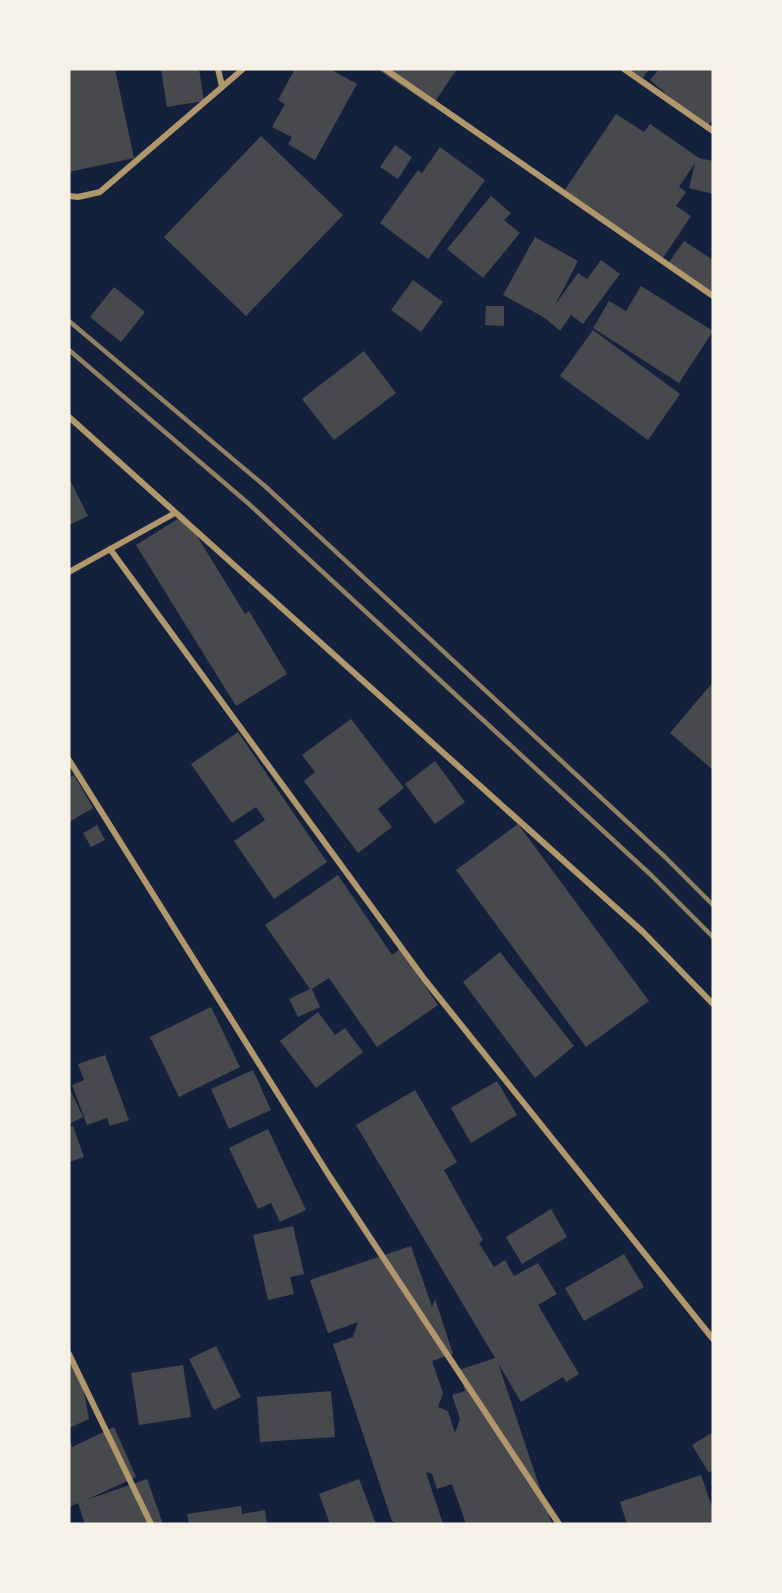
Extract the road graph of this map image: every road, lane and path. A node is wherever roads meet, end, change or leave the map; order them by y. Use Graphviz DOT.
graph roads {
  1 [pos="218,69"];
  2 [pos="243,69"];
  3 [pos="386,69"];
  4 [pos="624,69"];
  5 [pos="222,86"];
  6 [pos="713,131"];
  7 [pos="69,196"];
  8 [pos="713,296"];
  9 [pos="69,417"];
  10 [pos="175,513"];
  11 [pos="110,549"];
  12 [pos="69,572"];
  13 [pos="69,760"];
  14 [pos="713,1004"];
  15 [pos="713,1339"];
  16 [pos="69,1354"];
  17 [pos="151,1524"];
  18 [pos="559,1524"];
  1 -- 5 [label="street"];
  2 -- 5 [label="street"];
  3 -- 8 [label="street"];
  4 -- 6 [label="street"];
  5 -- 7 [label="street"];
  9 -- 10 [label="street"];
  10 -- 11 [label="street"];
  10 -- 14 [label="street"];
  11 -- 12 [label="street"];
  11 -- 15 [label="street"];
  13 -- 18 [label="street"];
  16 -- 17 [label="street"];
}
